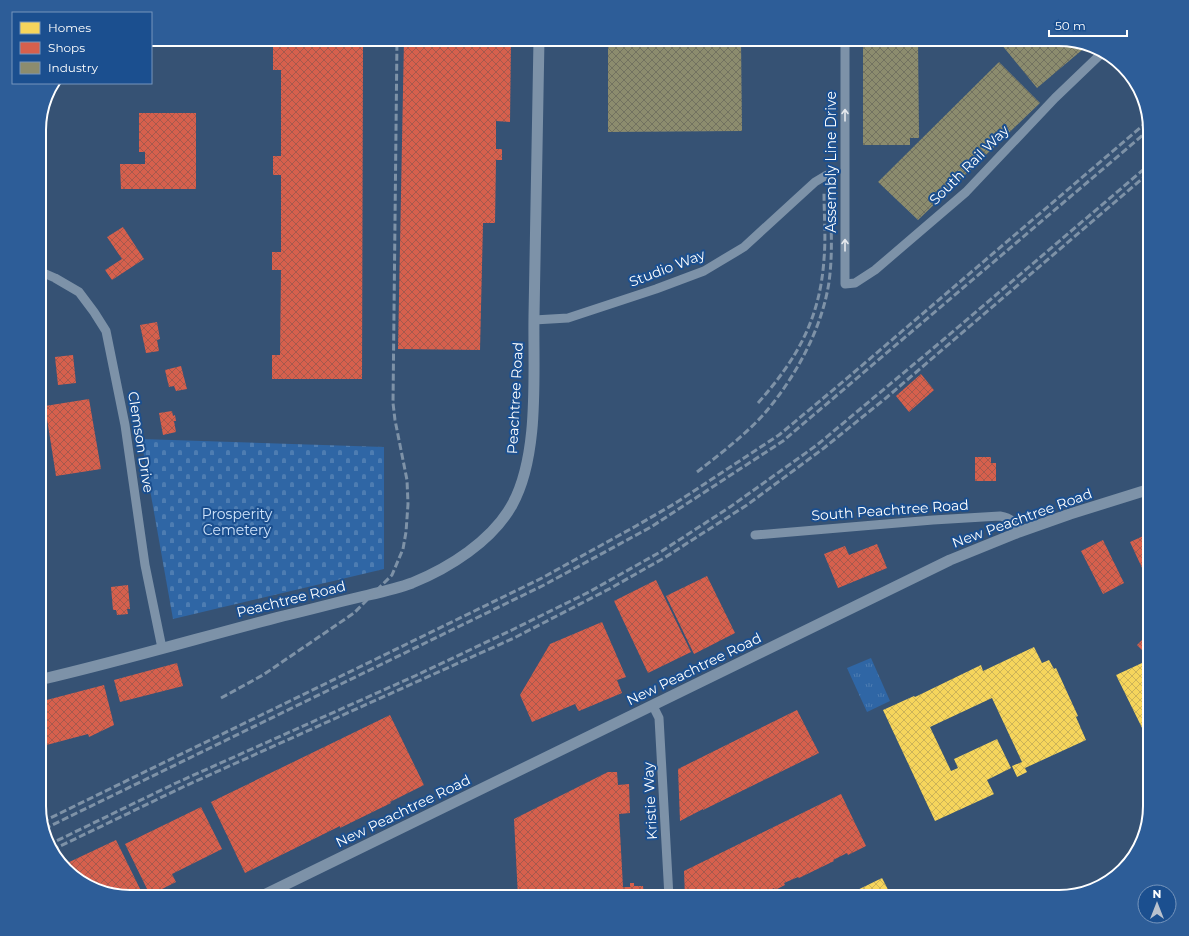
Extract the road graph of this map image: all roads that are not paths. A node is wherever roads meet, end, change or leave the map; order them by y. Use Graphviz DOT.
graph roads {
  1 [pos="539,46"];
  2 [pos="845,46"];
  3 [pos="1099,56"];
  4 [pos="830,174"];
  5 [pos="46,274"];
  6 [pos="845,284"];
  7 [pos="534,320"];
  8 [pos="1143,491"];
  9 [pos="1019,532"];
  10 [pos="755,535"];
  11 [pos="162,648"];
  12 [pos="46,678"];
  13 [pos="653,706"];
  14 [pos="274,890"];
  15 [pos="669,890"];
  1 -- 7 [label="street, Peachtree Road"];
  6 -- 2 [label="street, Assembly Line Drive, one-way"];
  3 -- 6 [label="street, South Rail Way"];
  4 -- 7 [label="street, Studio Way"];
  5 -- 11 [label="street, Clemson Drive"];
  7 -- 11 [label="street, Peachtree Road"];
  8 -- 9 [label="street, New Peachtree Road"];
  9 -- 10 [label="street, South Peachtree Road"];
  9 -- 13 [label="street, New Peachtree Road"];
  11 -- 12 [label="street, Peachtree Road"];
  13 -- 14 [label="street, New Peachtree Road"];
  13 -- 15 [label="street, Kristie Way"];
}
